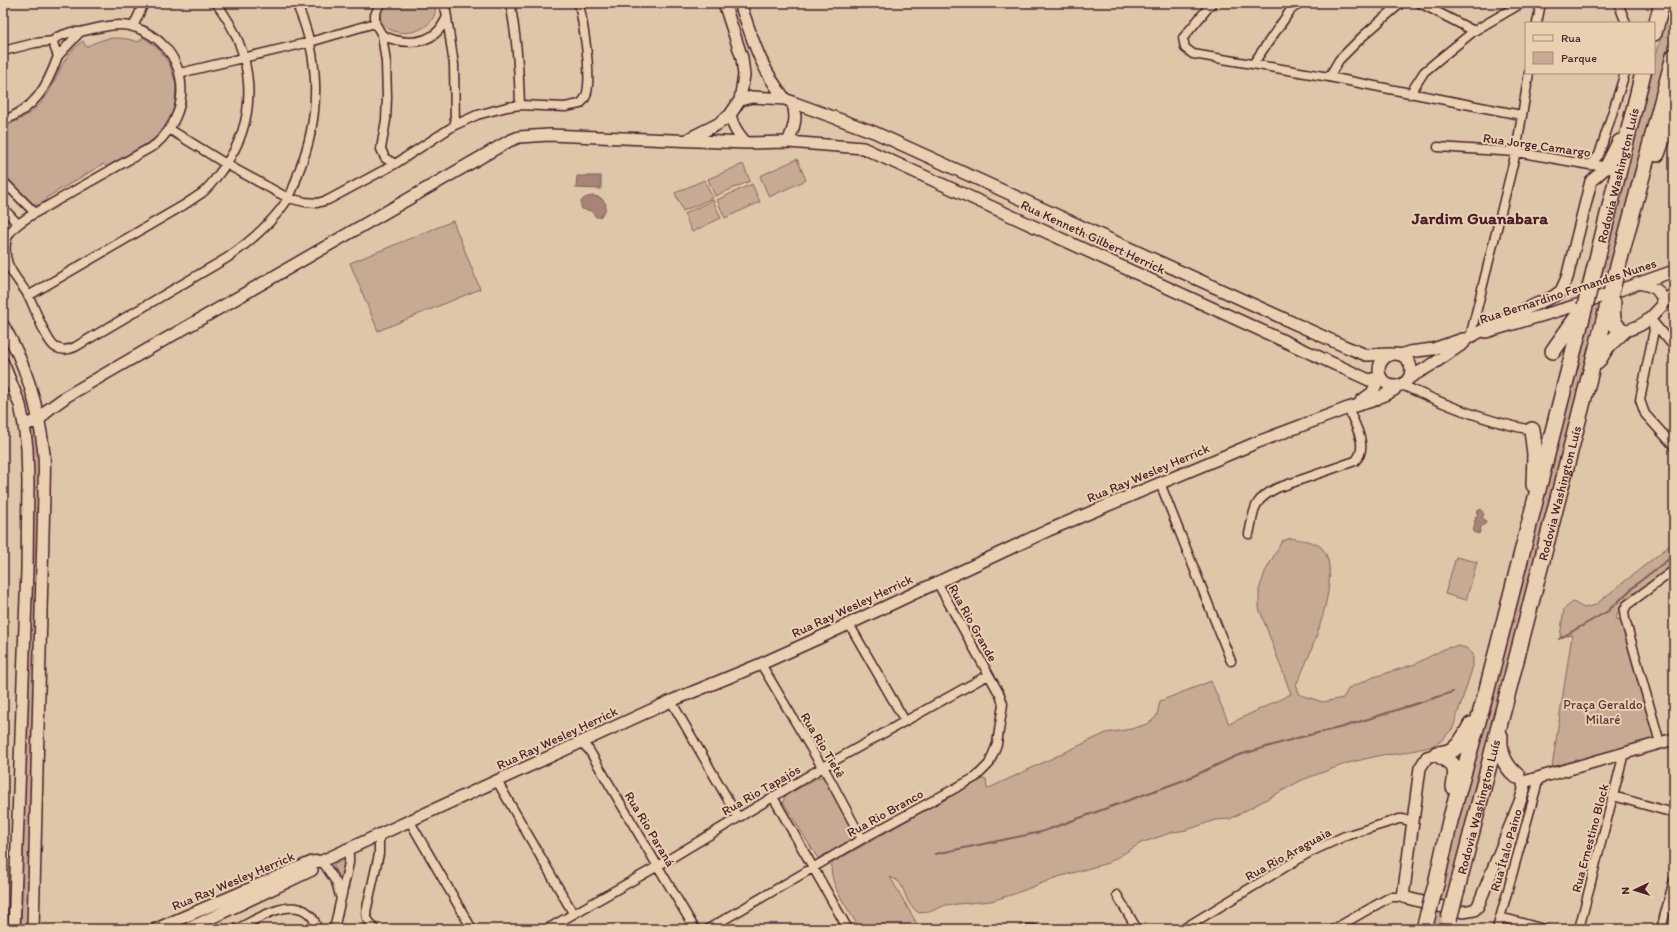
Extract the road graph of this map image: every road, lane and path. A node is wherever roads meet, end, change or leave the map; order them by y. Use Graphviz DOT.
graph roads {
  1 [pos="144,3"];
  2 [pos="216,3"];
  3 [pos="296,3"];
  4 [pos="380,3"];
  5 [pos="444,3"];
  6 [pos="510,3"];
  7 [pos="579,3"];
  8 [pos="724,3"];
  9 [pos="740,3"];
  10 [pos="1212,3"];
  11 [pos="1299,3"];
  12 [pos="1401,3"];
  13 [pos="1420,3"];
  14 [pos="1522,3"];
  15 [pos="1541,3"];
  16 [pos="1618,3"];
  17 [pos="1658,3"];
  18 [pos="1662,3"];
  19 [pos="447,18"];
  20 [pos="1537,22"];
  21 [pos="1626,22"];
  22 [pos="1654,22"];
  23 [pos="375,23"];
  24 [pos="134,27"];
  25 [pos="1655,29"];
  26 [pos="1474,31"];
  27 [pos="80,32"];
  28 [pos="382,35"];
  29 [pos="53,41"];
  30 [pos="310,42"];
  31 [pos="3,51"];
  32 [pos="58,56"];
  33 [pos="1674,56"];
  34 [pos="245,58"];
  35 [pos="1253,64"];
  36 [pos="180,73"];
  37 [pos="1529,74"];
  38 [pos="1625,74"];
  39 [pos="1644,74"];
  40 [pos="1329,77"];
  41 [pos="1410,94"];
  42 [pos="740,100"];
  43 [pos="788,100"];
  44 [pos="520,105"];
  45 [pos="1674,108"];
  46 [pos="730,115"];
  47 [pos="1521,115"];
  48 [pos="3,121"];
  49 [pos="455,125"];
  50 [pos="1631,126"];
  51 [pos="169,130"];
  52 [pos="688,140"];
  53 [pos="788,142"];
  54 [pos="746,143"];
  55 [pos="1438,147"];
  56 [pos="1516,152"];
  57 [pos="226,164"];
  58 [pos="395,164"];
  59 [pos="1590,165"];
  60 [pos="1608,166"];
  61 [pos="3,181"];
  62 [pos="288,198"];
  63 [pos="3,208"];
  64 [pos="35,213"];
  65 [pos="18,224"];
  66 [pos="1625,241"];
  67 [pos="1674,271"];
  68 [pos="1638,283"];
  69 [pos="1674,293"];
  70 [pos="1611,294"];
  71 [pos="28,296"];
  72 [pos="1663,304"];
  73 [pos="1585,307"];
  74 [pos="1651,320"];
  75 [pos="3,325"];
  76 [pos="1623,331"];
  77 [pos="1468,338"];
  78 [pos="1674,347"];
  79 [pos="1553,351"];
  80 [pos="1396,355"];
  81 [pos="3,363"];
  82 [pos="1589,375"];
  83 [pos="1380,377"];
  84 [pos="1402,383"];
  85 [pos="67,396"];
  86 [pos="34,399"];
  87 [pos="20,405"];
  88 [pos="1351,407"];
  89 [pos="39,420"];
  90 [pos="24,425"];
  91 [pos="1532,430"];
  92 [pos="1674,446"];
  93 [pos="1160,483"];
  94 [pos="1528,532"];
  95 [pos="1249,534"];
  96 [pos="1674,570"];
  97 [pos="937,582"];
  98 [pos="849,624"];
  99 [pos="1231,661"];
  100 [pos="761,664"];
  101 [pos="988,675"];
  102 [pos="1507,692"];
  103 [pos="1486,693"];
  104 [pos="671,701"];
  105 [pos="905,721"];
  106 [pos="1674,739"];
  107 [pos="581,742"];
  108 [pos="1660,743"];
  109 [pos="1437,754"];
  110 [pos="1624,754"];
  111 [pos="823,767"];
  112 [pos="1539,778"];
  113 [pos="1520,780"];
  114 [pos="497,781"];
  115 [pos="1614,796"];
  116 [pos="773,797"];
  117 [pos="1674,813"];
  118 [pos="738,817"];
  119 [pos="409,820"];
  120 [pos="1450,821"];
  121 [pos="1412,822"];
  122 [pos="1473,826"];
  123 [pos="379,835"];
  124 [pos="862,839"];
  125 [pos="346,848"];
  126 [pos="322,861"];
  127 [pos="657,865"];
  128 [pos="813,867"];
  129 [pos="1674,880"];
  130 [pos="1117,895"];
  131 [pos="340,897"];
  132 [pos="1403,897"];
  133 [pos="574,913"];
  134 [pos="1500,917"];
  135 [pos="1447,924"];
  136 [pos="14,929"];
  137 [pos="33,929"];
  138 [pos="156,929"];
  139 [pos="188,929"];
  140 [pos="237,929"];
  141 [pos="316,929"];
  142 [pos="334,929"];
  143 [pos="374,929"];
  144 [pos="472,929"];
  145 [pos="547,929"];
  146 [pos="695,929"];
  147 [pos="708,929"];
  148 [pos="848,929"];
  149 [pos="1024,929"];
  150 [pos="1034,929"];
  151 [pos="1136,929"];
  152 [pos="1183,929"];
  153 [pos="1334,929"];
  154 [pos="1424,929"];
  155 [pos="1497,929"];
  156 [pos="1544,929"];
  157 [pos="1579,929"];
  158 [pos="1661,929"];
  1 -- 24 [label="street"];
  2 -- 34 [label="street"];
  3 -- 30 [label="street"];
  4 -- 23 [label="street"];
  5 -- 19 [label="street"];
  6 -- 44 [label="street"];
  7 -- 44 [label="street"];
  8 -- 42 [label="street"];
  9 -- 43 [label="street"];
  10 -- 35 [label="street"];
  11 -- 35 [label="street"];
  12 -- 40 [label="street"];
  13 -- 26 [label="street"];
  14 -- 26 [label="street"];
  15 -- 20 [label="street"];
  16 -- 21 [label="street"];
  17 -- 22 [label="highway"];
  18 -- 25 [label="highway"];
  19 -- 28 [label="street"];
  19 -- 49 [label="street"];
  23 -- 28 [label="street"];
  23 -- 30 [label="street"];
  24 -- 27 [label="street"];
  24 -- 36 [label="street"];
  26 -- 41 [label="street"];
  27 -- 29 [label="street"];
  27 -- 32 [label="street"];
  28 -- 58 [label="street"];
  29 -- 31 [label="street"];
  29 -- 32 [label="street"];
  30 -- 34 [label="street"];
  30 -- 62 [label="street"];
  32 -- 48 [label="street"];
  33 -- 66 [label="highway, Rodovia Washington Luís"];
  34 -- 36 [label="street"];
  34 -- 57 [label="street"];
  35 -- 40 [label="street"];
  36 -- 51 [label="street"];
  37 -- 47 [label="street"];
  38 -- 59 [label="street"];
  39 -- 50 [label="highway, Rodovia Washington Luís"];
  40 -- 41 [label="street"];
  41 -- 47 [label="street"];
  42 -- 43 [label="street"];
  42 -- 46 [label="street"];
  43 -- 53 [label="street"];
  43 -- 80 [label="street"];
  44 -- 49 [label="street"];
  45 -- 66 [label="highway"];
  46 -- 52 [label="street"];
  46 -- 54 [label="street"];
  47 -- 56 [label="street"];
  49 -- 58 [label="street"];
  50 -- 60 [label="highway"];
  50 -- 73 [label="highway, Rodovia Washington Luís, bridge"];
  51 -- 57 [label="street"];
  51 -- 64 [label="street"];
  52 -- 54 [label="street"];
  52 -- 85 [label="street"];
  53 -- 54 [label="street"];
  53 -- 83 [label="street, Rua Kenneth Gilbert Herrick"];
  55 -- 56 [label="street, Rua Jorge Camargo"];
  56 -- 59 [label="street, Rua Jorge Camargo"];
  56 -- 77 [label="street"];
  57 -- 62 [label="street"];
  57 -- 71 [label="street"];
  58 -- 62 [label="street"];
  59 -- 60 [label="street, Rua Jorge Camargo"];
  60 -- 77 [label="street, Rua Ray Wesley Herrick"];
  61 -- 64 [label="street"];
  62 -- 71 [label="street"];
  63 -- 65 [label="street"];
  64 -- 65 [label="street"];
  65 -- 71 [label="street"];
  66 -- 70 [label="highway, Rodovia Washington Luís, bridge"];
  67 -- 68 [label="street, Rua Bernardino Fernandes Nunes"];
  68 -- 72 [label="street"];
  68 -- 77 [label="street, Rua Bernardino Fernandes Nunes"];
  69 -- 72 [label="street"];
  70 -- 76 [label="highway"];
  70 -- 82 [label="highway, Rodovia Washington Luís"];
  72 -- 74 [label="street"];
  73 -- 79 [label="highway"];
  73 -- 94 [label="highway, Rodovia Washington Luís"];
  74 -- 76 [label="street"];
  74 -- 78 [label="street"];
  74 -- 92 [label="street"];
  75 -- 86 [label="street"];
  76 -- 82 [label="highway"];
  77 -- 80 [label="street"];
  77 -- 84 [label="street, Rua Ray Wesley Herrick"];
  80 -- 83 [label="street"];
  80 -- 84 [label="street"];
  81 -- 87 [label="street"];
  82 -- 102 [label="highway, Rodovia Washington Luís"];
  83 -- 84 [label="street"];
  83 -- 88 [label="street"];
  84 -- 88 [label="street, Rua Ray Wesley Herrick"];
  84 -- 91 [label="street"];
  85 -- 86 [label="street"];
  85 -- 89 [label="street"];
  86 -- 87 [label="street"];
  86 -- 89 [label="street"];
  87 -- 90 [label="street"];
  88 -- 93 [label="street, Rua Ray Wesley Herrick"];
  88 -- 95 [label="street"];
  89 -- 90 [label="street"];
  89 -- 137 [label="street"];
  90 -- 136 [label="street"];
  91 -- 94 [label="highway"];
  93 -- 97 [label="street, Rua Ray Wesley Herrick"];
  93 -- 99 [label="street"];
  94 -- 103 [label="highway, Rodovia Washington Luís"];
  96 -- 108 [label="street"];
  97 -- 98 [label="street, Rua Ray Wesley Herrick"];
  97 -- 101 [label="street, Rua Rio Grande"];
  98 -- 100 [label="street, Rua Ray Wesley Herrick"];
  98 -- 105 [label="street"];
  100 -- 104 [label="street, Rua Ray Wesley Herrick"];
  100 -- 111 [label="street, Rua Rio Tietê"];
  101 -- 105 [label="street, Rua Rio Tapajós"];
  101 -- 124 [label="street, Rua Rio Branco"];
  102 -- 113 [label="highway"];
  102 -- 122 [label="highway, Rodovia Washington Luís"];
  103 -- 109 [label="highway"];
  103 -- 120 [label="highway, Rodovia Washington Luís"];
  104 -- 107 [label="street, Rua Ray Wesley Herrick"];
  104 -- 118 [label="street"];
  105 -- 111 [label="street, Rua Rio Tapajós"];
  106 -- 108 [label="street"];
  107 -- 114 [label="street, Rua Ray Wesley Herrick"];
  107 -- 127 [label="street, Rua Rio Paraná"];
  108 -- 110 [label="street"];
  109 -- 120 [label="highway"];
  109 -- 121 [label="street"];
  110 -- 112 [label="street"];
  110 -- 115 [label="street, Rua Ernestino Block"];
  111 -- 116 [label="street, Rua Rio Tapajós"];
  111 -- 124 [label="street, Rua Rio Tietê"];
  112 -- 113 [label="street"];
  112 -- 134 [label="street, Rua Ítalo Paino"];
  113 -- 122 [label="highway"];
  113 -- 132 [label="street"];
  114 -- 119 [label="street, Rua Ray Wesley Herrick"];
  114 -- 133 [label="street"];
  115 -- 117 [label="street"];
  115 -- 157 [label="street, Rua Ernestino Block"];
  116 -- 118 [label="street, Rua Rio Tapajós"];
  116 -- 128 [label="street"];
  118 -- 127 [label="street, Rua Rio Tapajós"];
  119 -- 123 [label="street, Rua Ray Wesley Herrick"];
  119 -- 144 [label="street"];
  120 -- 154 [label="highway, Rodovia Washington Luís, bridge"];
  121 -- 132 [label="street"];
  121 -- 152 [label="street, Rua Rio Araguaia"];
  122 -- 135 [label="highway, Rodovia Washington Luís, bridge"];
  123 -- 125 [label="street, Rua Ray Wesley Herrick"];
  123 -- 143 [label="street"];
  124 -- 128 [label="street, Rua Rio Branco"];
  125 -- 126 [label="street, Rua Ray Wesley Herrick"];
  125 -- 131 [label="street"];
  126 -- 131 [label="street"];
  126 -- 138 [label="street, Rua Ray Wesley Herrick"];
  126 -- 139 [label="street, Rua Ray Wesley Herrick"];
  127 -- 133 [label="street, Rua Rio Tapajós"];
  127 -- 146 [label="street, Rua Rio Paraná"];
  128 -- 147 [label="street, Rua Rio Branco"];
  128 -- 148 [label="street"];
  129 -- 158 [label="street"];
  130 -- 151 [label="street"];
  131 -- 142 [label="street"];
  132 -- 153 [label="street"];
  133 -- 145 [label="street, Rua Rio Tapajós"];
  134 -- 155 [label="street, Rua Ítalo Paino"];
  134 -- 156 [label="street"];
  140 -- 141 [label="street"];
  149 -- 150 [label="street"];
}
